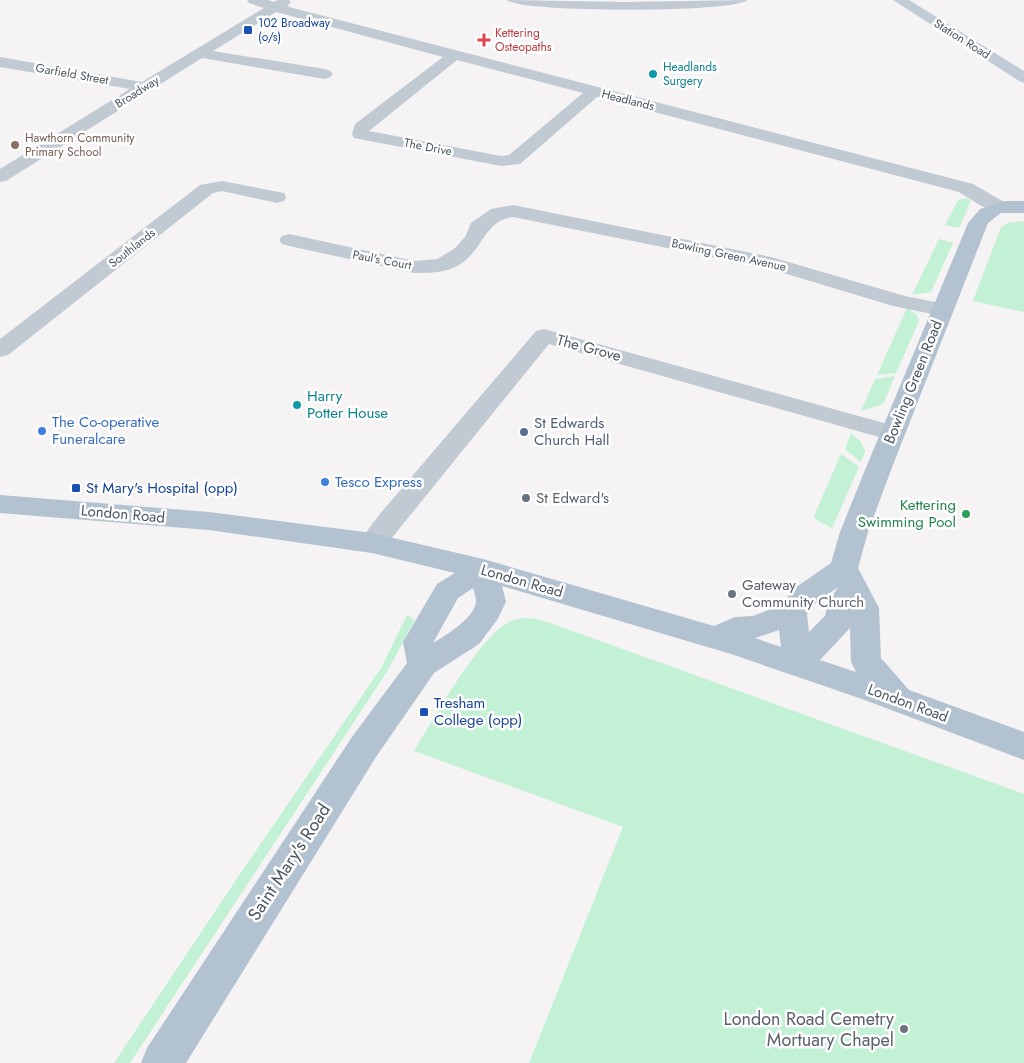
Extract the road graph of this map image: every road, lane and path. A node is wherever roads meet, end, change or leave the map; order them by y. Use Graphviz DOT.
graph roads {
  1 [pos="254,0"];
  2 [pos="291,0"];
  3 [pos="514,0"];
  4 [pos="740,0"];
  5 [pos="900,0"];
  6 [pos="710,1"];
  7 [pos="274,7"];
  8 [pos="200,53"];
  9 [pos="454,55"];
  10 [pos="0,62"];
  11 [pos="325,74"];
  12 [pos="1024,78"];
  13 [pos="144,87"];
  14 [pos="595,92"];
  15 [pos="0,177"];
  16 [pos="999,207"];
  17 [pos="1024,207"];
  18 [pos="260,210"];
  19 [pos="513,210"];
  20 [pos="289,240"];
  21 [pos="942,310"];
  22 [pos="0,350"];
  23 [pos="893,432"];
  24 [pos="0,504"];
  25 [pos="372,543"];
  26 [pos="483,569"];
  27 [pos="849,577"];
  28 [pos="792,613"];
  29 [pos="718,638"];
  30 [pos="798,664"];
  31 [pos="423,665"];
  32 [pos="898,699"];
  33 [pos="1024,746"];
  34 [pos="162,1063"];
  1 -- 7 [label="street, Headlands"];
  2 -- 7 [label="street, Broadway"];
  3 -- 6 [label="street"];
  4 -- 6 [label="street"];
  5 -- 12 [label="main road, Station Road"];
  7 -- 8 [label="street, Broadway"];
  7 -- 9 [label="street, Headlands"];
  8 -- 11 [label="street"];
  8 -- 13 [label="street, Broadway"];
  9 -- 14 [label="street, Headlands"];
  9 -- 14 [label="street, The Drive"];
  10 -- 13 [label="street, Garfield Street"];
  13 -- 15 [label="street, Broadway"];
  14 -- 16 [label="street, Headlands"];
  16 -- 17 [label="main road"];
  16 -- 21 [label="main road, Bowling Green Road"];
  18 -- 22 [label="street, Southlands"];
  19 -- 20 [label="street, Paul's Court"];
  19 -- 21 [label="street, Bowling Green Avenue"];
  21 -- 23 [label="main road, Bowling Green Road"];
  23 -- 25 [label="street, The Grove"];
  23 -- 27 [label="main road, Bowling Green Road"];
  24 -- 25 [label="main road, London Road"];
  25 -- 26 [label="main road, London Road"];
  26 -- 29 [label="main road, London Road"];
  26 -- 31 [label="main road"];
  26 -- 31 [label="main road, Saint Mary's Road"];
  27 -- 28 [label="main road"];
  27 -- 30 [label="main road, Bowling Green Road"];
  27 -- 32 [label="main road"];
  28 -- 29 [label="main road"];
  28 -- 30 [label="main road"];
  29 -- 30 [label="main road, London Road"];
  30 -- 32 [label="main road, London Road"];
  31 -- 34 [label="main road, Saint Mary's Road"];
  32 -- 33 [label="main road, London Road"];
}
